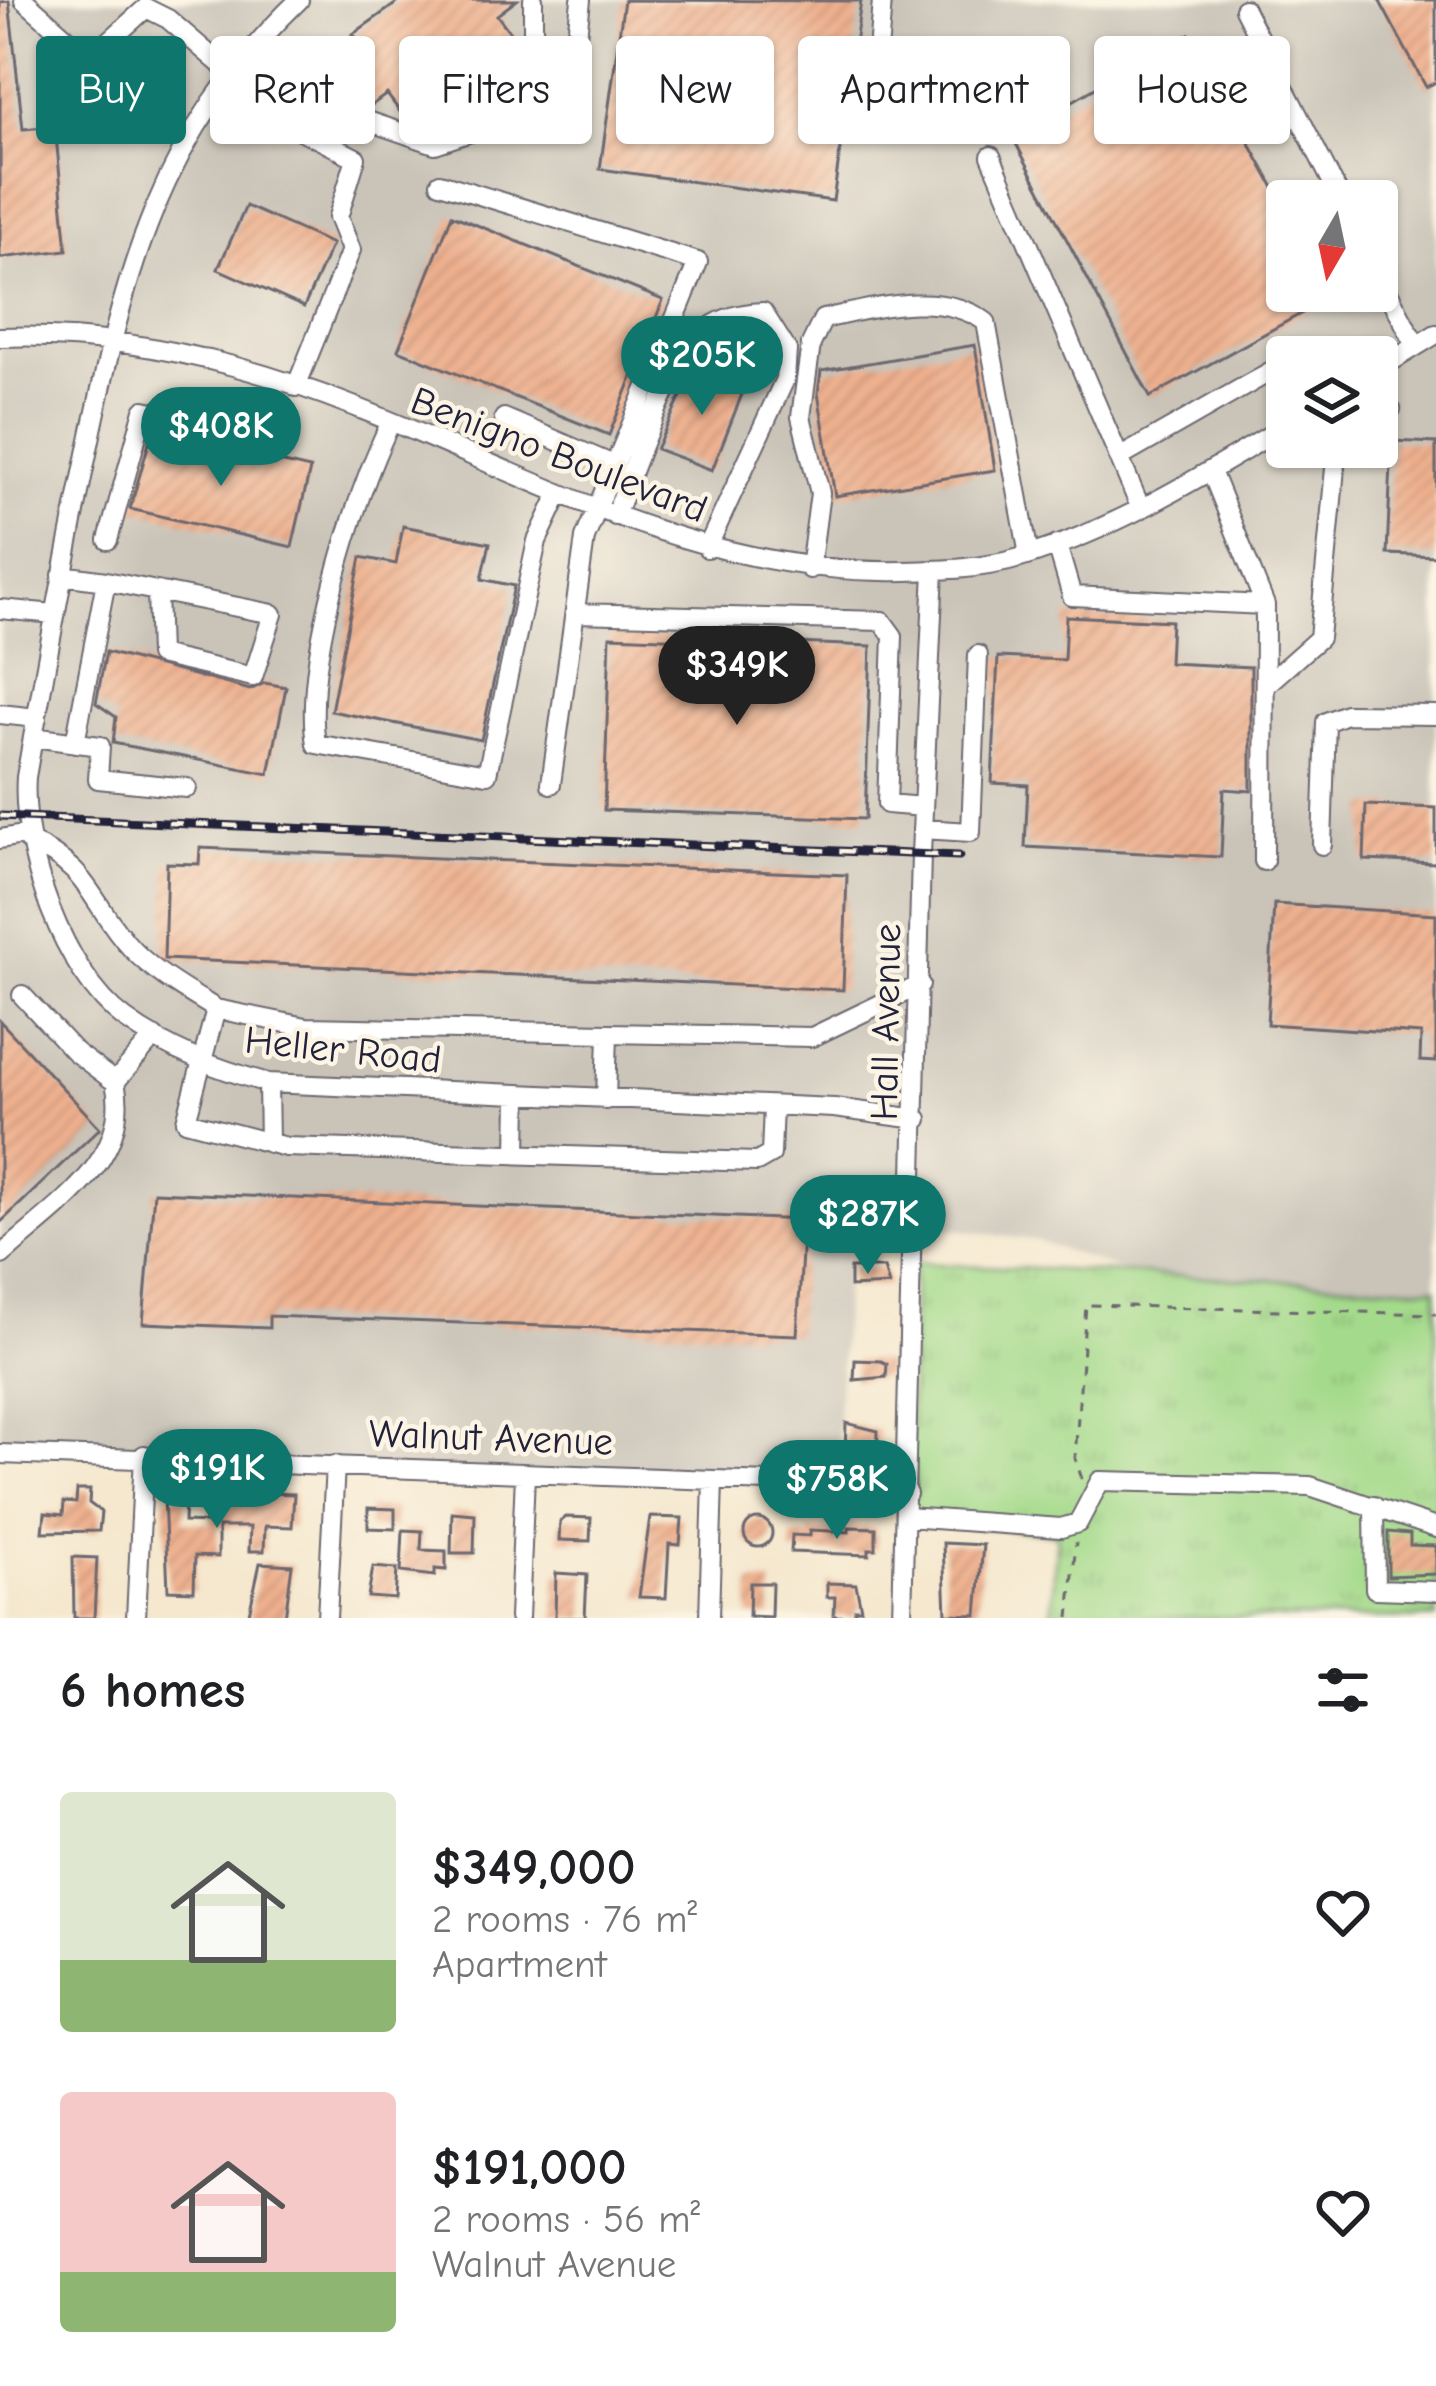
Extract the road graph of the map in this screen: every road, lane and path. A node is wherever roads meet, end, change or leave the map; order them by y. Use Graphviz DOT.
graph roads {
  1 [pos="24,0"];
  2 [pos="299,0"];
  3 [pos="533,0"];
  4 [pos="581,0"];
  5 [pos="882,0"];
  6 [pos="1244,9"];
  7 [pos="64,36"];
  8 [pos="115,36"];
  9 [pos="184,36"];
  10 [pos="268,36"];
  11 [pos="577,36"];
  12 [pos="879,36"];
  13 [pos="186,39"];
  14 [pos="210,65"];
  15 [pos="210,107"];
  16 [pos="375,126"];
  17 [pos="332,144"];
  18 [pos="991,156"];
  19 [pos="1331,180"];
  20 [pos="440,183"];
  21 [pos="1398,311"];
  22 [pos="1436,334"];
  23 [pos="0,337"];
  24 [pos="110,342"];
  25 [pos="1416,346"];
  26 [pos="1398,357"];
  27 [pos="1266,374"];
  28 [pos="296,387"];
  29 [pos="504,418"];
  30 [pos="390,424"];
  31 [pos="231,428"];
  32 [pos="1266,437"];
  33 [pos="1120,458"];
  34 [pos="616,466"];
  35 [pos="1335,468"];
  36 [pos="1211,471"];
  37 [pos="560,494"];
  38 [pos="1141,509"];
  39 [pos="607,513"];
  40 [pos="108,540"];
  41 [pos="1057,545"];
  42 [pos="707,548"];
  43 [pos="1029,555"];
  44 [pos="810,569"];
  45 [pos="934,570"];
  46 [pos="62,575"];
  47 [pos="106,581"];
  48 [pos="157,591"];
  49 [pos="1265,604"];
  50 [pos="0,609"];
  51 [pos="575,613"];
  52 [pos="55,614"];
  53 [pos="978,655"];
  54 [pos="1268,683"];
  55 [pos="0,714"];
  56 [pos="1436,715"];
  57 [pos="35,728"];
  58 [pos="75,743"];
  59 [pos="551,784"];
  60 [pos="187,788"];
  61 [pos="24,806"];
  62 [pos="923,807"];
  63 [pos="0,808"];
  64 [pos="922,830"];
  65 [pos="29,838"];
  66 [pos="0,839"];
  67 [pos="1322,845"];
  68 [pos="1264,861"];
  69 [pos="920,985"];
  70 [pos="22,995"];
  71 [pos="217,1009"];
  72 [pos="608,1034"];
  73 [pos="154,1037"];
  74 [pos="199,1061"];
  75 [pos="115,1082"];
  76 [pos="268,1083"];
  77 [pos="518,1097"];
  78 [pos="606,1100"];
  79 [pos="773,1106"];
  80 [pos="918,1119"];
  81 [pos="269,1143"];
  82 [pos="517,1154"];
  83 [pos="2,1255"];
  84 [pos="1436,1314"];
  85 [pos="0,1454"];
  86 [pos="144,1456"];
  87 [pos="335,1465"];
  88 [pos="525,1474"];
  89 [pos="1082,1478"];
  90 [pos="713,1480"];
  91 [pos="907,1493"];
  92 [pos="1374,1506"];
  93 [pos="906,1516"];
  94 [pos="1078,1523"];
  95 [pos="1436,1528"];
  96 [pos="1436,1591"];
  97 [pos="136,1618"];
  98 [pos="327,1618"];
  99 [pos="519,1618"];
  100 [pos="709,1618"];
  101 [pos="902,1618"];
  102 [pos="1069,1618"];
  1 -- 7 [label="street"];
  2 -- 10 [label="street, Heller Road"];
  3 -- 16 [label="street"];
  4 -- 11 [label="street"];
  5 -- 12 [label="street"];
  6 -- 19 [label="street"];
  8 -- 9 [label="street"];
  13 -- 14 [label="street"];
  15 -- 24 [label="street, Heller Road"];
  17 -- 28 [label="street"];
  18 -- 33 [label="street"];
  20 -- 34 [label="street"];
  21 -- 25 [label="street"];
  22 -- 25 [label="street"];
  23 -- 24 [label="street, Benigno Boulevard"];
  24 -- 28 [label="street, Benigno Boulevard"];
  24 -- 46 [label="street, Heller Road"];
  25 -- 26 [label="street"];
  27 -- 33 [label="street"];
  28 -- 30 [label="street, Benigno Boulevard"];
  29 -- 34 [label="street"];
  30 -- 37 [label="street, Benigno Boulevard"];
  30 -- 37 [label="street"];
  31 -- 40 [label="street"];
  32 -- 36 [label="street, Benigno Boulevard"];
  33 -- 38 [label="street"];
  34 -- 39 [label="street"];
  35 -- 54 [label="street"];
  36 -- 38 [label="street, Benigno Boulevard"];
  36 -- 49 [label="street"];
  37 -- 39 [label="street, Benigno Boulevard"];
  38 -- 41 [label="street, Benigno Boulevard"];
  39 -- 42 [label="street, Benigno Boulevard"];
  39 -- 42 [label="street"];
  39 -- 51 [label="street"];
  41 -- 43 [label="street, Benigno Boulevard"];
  41 -- 49 [label="street"];
  42 -- 44 [label="street, Benigno Boulevard"];
  43 -- 44 [label="street"];
  43 -- 45 [label="street, Benigno Boulevard"];
  44 -- 45 [label="street, Benigno Boulevard"];
  45 -- 62 [label="street, Hall Avenue"];
  46 -- 47 [label="street"];
  46 -- 52 [label="street, Heller Road"];
  47 -- 48 [label="street"];
  47 -- 58 [label="street"];
  48 -- 48 [label="street"];
  49 -- 54 [label="street"];
  50 -- 52 [label="street"];
  51 -- 59 [label="street"];
  51 -- 62 [label="street"];
  52 -- 57 [label="street, Heller Road"];
  53 -- 64 [label="street"];
  54 -- 68 [label="street"];
  55 -- 57 [label="street"];
  56 -- 67 [label="street"];
  57 -- 58 [label="street"];
  57 -- 61 [label="street, Heller Road"];
  58 -- 60 [label="street"];
  61 -- 63 [label="street"];
  61 -- 65 [label="street, Heller Road"];
  62 -- 64 [label="street, Hall Avenue"];
  64 -- 69 [label="street, Hall Avenue"];
  65 -- 66 [label="street"];
  65 -- 71 [label="street"];
  65 -- 73 [label="street, Heller Road"];
  69 -- 72 [label="street"];
  69 -- 80 [label="street, Hall Avenue"];
  70 -- 75 [label="street"];
  71 -- 72 [label="street"];
  71 -- 74 [label="street"];
  72 -- 78 [label="street"];
  73 -- 74 [label="street, Heller Road"];
  73 -- 75 [label="street"];
  74 -- 76 [label="street, Heller Road"];
  74 -- 81 [label="street"];
  75 -- 83 [label="street"];
  76 -- 77 [label="street, Heller Road"];
  76 -- 81 [label="street"];
  77 -- 78 [label="street, Heller Road"];
  77 -- 82 [label="street"];
  78 -- 79 [label="street, Heller Road"];
  79 -- 80 [label="street, Heller Road"];
  79 -- 82 [label="street"];
  80 -- 91 [label="street, Hall Avenue"];
  81 -- 82 [label="street"];
  84 -- 89 [label="path"];
  85 -- 86 [label="street, Walnut Avenue"];
  86 -- 87 [label="street, Walnut Avenue"];
  86 -- 97 [label="street"];
  87 -- 88 [label="street, Walnut Avenue"];
  87 -- 98 [label="street"];
  88 -- 90 [label="street, Walnut Avenue"];
  88 -- 99 [label="street"];
  90 -- 91 [label="street, Walnut Avenue"];
  90 -- 100 [label="street"];
  91 -- 93 [label="street, Hall Avenue"];
  92 -- 94 [label="street"];
  92 -- 95 [label="street"];
  92 -- 96 [label="street"];
  93 -- 94 [label="street"];
  93 -- 101 [label="street, Hall Avenue"];
  94 -- 102 [label="path"];
}
